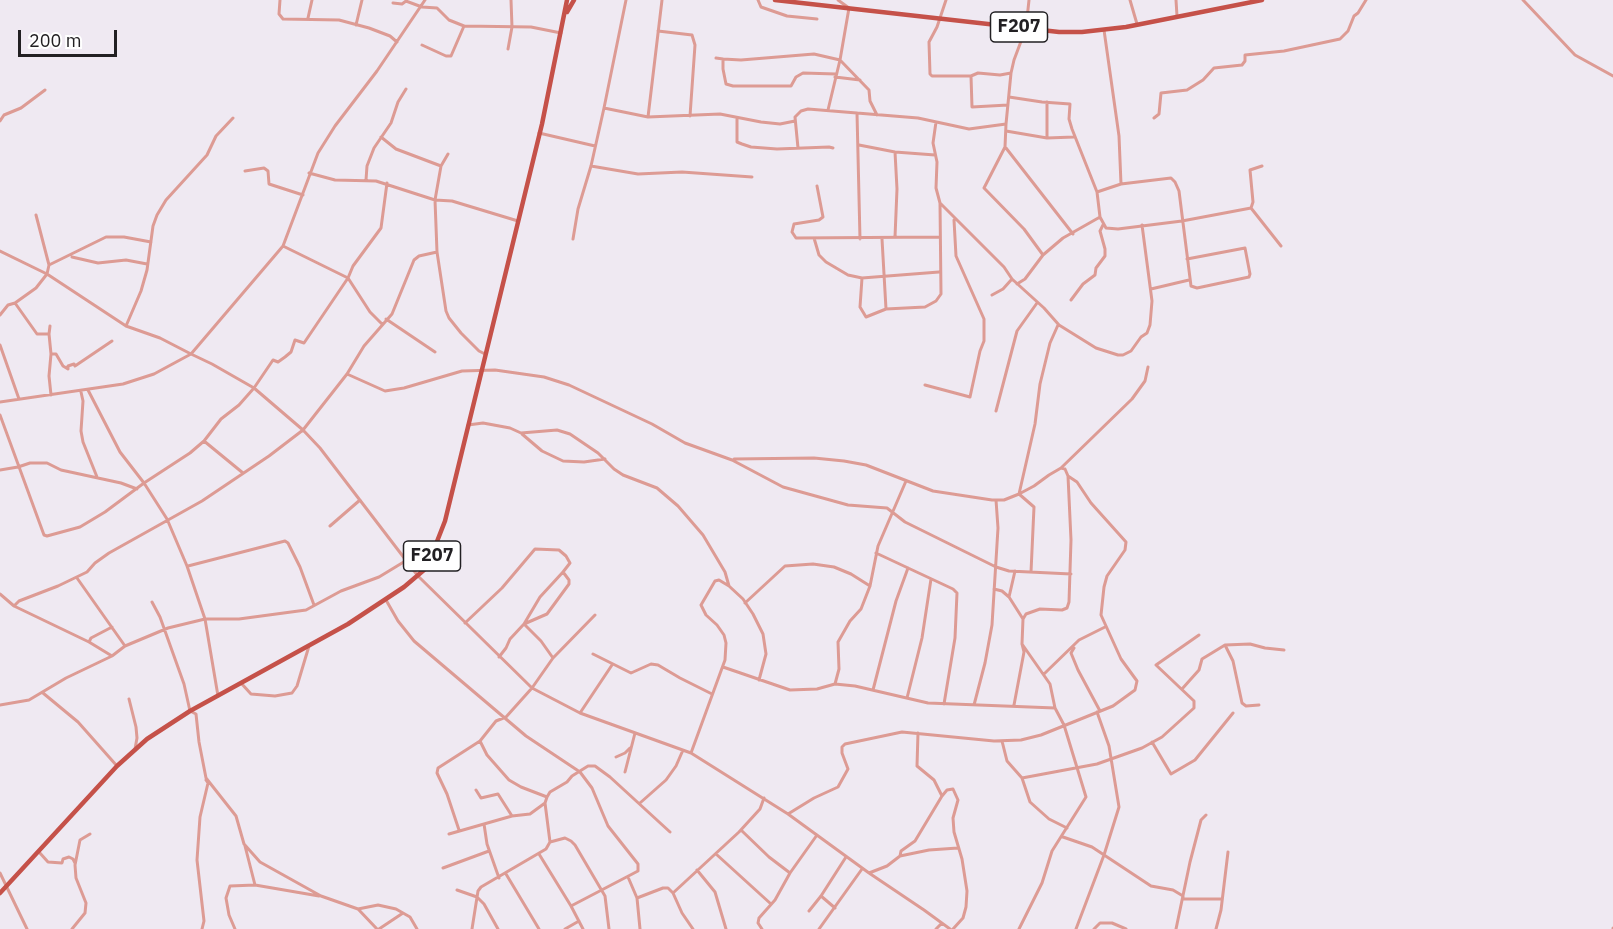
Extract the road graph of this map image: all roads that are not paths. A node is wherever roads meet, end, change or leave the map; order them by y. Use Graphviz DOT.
graph roads {
  1 [pos="280,0"];
  2 [pos="312,0"];
  3 [pos="362,0"];
  4 [pos="425,0"];
  5 [pos="511,0"];
  6 [pos="567,0"];
  7 [pos="574,0"];
  8 [pos="626,0"];
  9 [pos="662,0"];
  10 [pos="758,0"];
  11 [pos="775,0"];
  12 [pos="838,0"];
  13 [pos="946,0"];
  14 [pos="1029,0"];
  15 [pos="1130,0"];
  16 [pos="1176,0"];
  17 [pos="1223,0"];
  18 [pos="1262,0"];
  19 [pos="1366,0"];
  20 [pos="1523,0"];
  21 [pos="393,3"];
  22 [pos="422,7"];
  23 [pos="849,8"];
  24 [pos="1223,9"];
  25 [pos="1177,16"];
  26 [pos="309,18"];
  27 [pos="564,18"];
  28 [pos="940,18"];
  29 [pos="817,19"];
  30 [pos="1137,24"];
  31 [pos="356,25"];
  32 [pos="464,26"];
  33 [pos="512,27"];
  34 [pos="1026,28"];
  35 [pos="1104,30"];
  36 [pos="658,31"];
  37 [pos="561,33"];
  38 [pos="397,42"];
  39 [pos="422,45"];
  40 [pos="508,49"];
  41 [pos="716,58"];
  42 [pos="723,59"];
  43 [pos="840,60"];
  44 [pos="1011,73"];
  45 [pos="836,76"];
  46 [pos="970,76"];
  47 [pos="1613,76"];
  48 [pos="861,81"];
  49 [pos="405,89"];
  50 [pos="45,90"];
  51 [pos="1009,97"];
  52 [pos="1047,102"];
  53 [pos="1008,105"];
  54 [pos="604,108"];
  55 [pos="0,109"];
  56 [pos="828,110"];
  57 [pos="857,113"];
  58 [pos="4,115"];
  59 [pos="877,115"];
  60 [pos="690,116"];
  61 [pos="648,117"];
  62 [pos="233,118"];
  63 [pos="737,118"];
  64 [pos="1154,118"];
  65 [pos="0,121"];
  66 [pos="795,121"];
  67 [pos="936,122"];
  68 [pos="1006,124"];
  69 [pos="1006,131"];
  70 [pos="539,133"];
  71 [pos="381,137"];
  72 [pos="1074,137"];
  73 [pos="1047,138"];
  74 [pos="858,145"];
  75 [pos="595,146"];
  76 [pos="798,147"];
  77 [pos="1005,147"];
  78 [pos="832,148"];
  79 [pos="895,152"];
  80 [pos="448,154"];
  81 [pos="935,155"];
  82 [pos="441,166"];
  83 [pos="591,166"];
  84 [pos="1262,166"];
  85 [pos="245,171"];
  86 [pos="309,173"];
  87 [pos="752,177"];
  88 [pos="366,180"];
  89 [pos="387,183"];
  90 [pos="1121,184"];
  91 [pos="817,186"];
  92 [pos="1097,192"];
  93 [pos="303,195"];
  94 [pos="435,200"];
  95 [pos="940,203"];
  96 [pos="1251,208"];
  97 [pos="36,215"];
  98 [pos="1100,217"];
  99 [pos="954,218"];
  100 [pos="518,221"];
  101 [pos="1182,221"];
  102 [pos="1103,225"];
  103 [pos="1142,225"];
  104 [pos="1073,234"];
  105 [pos="940,237"];
  106 [pos="814,238"];
  107 [pos="895,238"];
  108 [pos="573,239"];
  109 [pos="860,239"];
  110 [pos="882,239"];
  111 [pos="151,242"];
  112 [pos="283,246"];
  113 [pos="1281,246"];
  114 [pos="0,252"];
  115 [pos="437,252"];
  116 [pos="1043,255"];
  117 [pos="70,256"];
  118 [pos="1187,259"];
  119 [pos="147,264"];
  120 [pos="50,265"];
  121 [pos="940,272"];
  122 [pos="47,274"];
  123 [pos="885,276"];
  124 [pos="348,278"];
  125 [pos="862,278"];
  126 [pos="1012,279"];
  127 [pos="1189,280"];
  128 [pos="1017,284"];
  129 [pos="1151,289"];
  130 [pos="992,295"];
  131 [pos="1071,300"];
  132 [pos="15,303"];
  133 [pos="1037,303"];
  134 [pos="886,309"];
  135 [pos="0,315"];
  136 [pos="386,319"];
  137 [pos="382,324"];
  138 [pos="1059,325"];
  139 [pos="50,326"];
  140 [pos="126,326"];
  141 [pos="49,334"];
  142 [pos="112,341"];
  143 [pos="0,345"];
  144 [pos="435,352"];
  145 [pos="51,354"];
  146 [pos="191,354"];
  147 [pos="485,354"];
  148 [pos="1148,367"];
  149 [pos="481,371"];
  150 [pos="347,374"];
  151 [pos="925,385"];
  152 [pos="254,388"];
  153 [pos="88,390"];
  154 [pos="80,391"];
  155 [pos="51,395"];
  156 [pos="19,399"];
  157 [pos="0,402"];
  158 [pos="996,411"];
  159 [pos="0,415"];
  160 [pos="468,426"];
  161 [pos="303,430"];
  162 [pos="521,433"];
  163 [pos="204,441"];
  164 [pos="605,459"];
  165 [pos="732,459"];
  166 [pos="18,467"];
  167 [pos="1061,468"];
  168 [pos="0,470"];
  169 [pos="243,473"];
  170 [pos="1068,476"];
  171 [pos="98,479"];
  172 [pos="906,481"];
  173 [pos="144,483"];
  174 [pos="137,489"];
  175 [pos="1019,494"];
  176 [pos="360,500"];
  177 [pos="996,500"];
  178 [pos="893,513"];
  179 [pos="167,519"];
  180 [pos="330,526"];
  181 [pos="876,553"];
  182 [pos="407,560"];
  183 [pos="187,566"];
  184 [pos="996,567"];
  185 [pos="909,568"];
  186 [pos="1015,571"];
  187 [pos="563,572"];
  188 [pos="1031,572"];
  189 [pos="1071,574"];
  190 [pos="418,576"];
  191 [pos="77,578"];
  192 [pos="931,578"];
  193 [pos="729,585"];
  194 [pos="870,586"];
  195 [pos="994,589"];
  196 [pos="0,594"];
  197 [pos="1009,597"];
  198 [pos="385,599"];
  199 [pos="152,602"];
  200 [pos="745,603"];
  201 [pos="314,605"];
  202 [pos="14,606"];
  203 [pos="595,615"];
  204 [pos="205,619"];
  205 [pos="1023,619"];
  206 [pos="465,623"];
  207 [pos="524,624"];
  208 [pos="112,627"];
  209 [pos="1105,627"];
  210 [pos="165,629"];
  211 [pos="1199,634"];
  212 [pos="89,642"];
  213 [pos="1022,644"];
  214 [pos="1075,644"];
  215 [pos="309,645"];
  216 [pos="1225,645"];
  217 [pos="125,646"];
  218 [pos="1284,650"];
  219 [pos="593,654"];
  220 [pos="112,656"];
  221 [pos="499,657"];
  222 [pos="553,658"];
  223 [pos="612,664"];
  224 [pos="723,667"];
  225 [pos="1044,674"];
  226 [pos="759,680"];
  227 [pos="241,683"];
  228 [pos="835,684"];
  229 [pos="532,688"];
  230 [pos="1182,689"];
  231 [pos="873,690"];
  232 [pos="43,693"];
  233 [pos="712,694"];
  234 [pos="218,696"];
  235 [pos="907,698"];
  236 [pos="129,699"];
  237 [pos="944,704"];
  238 [pos="0,705"];
  239 [pos="974,705"];
  240 [pos="1014,705"];
  241 [pos="1259,705"];
  242 [pos="1055,708"];
  243 [pos="190,711"];
  244 [pos="1099,711"];
  245 [pos="580,713"];
  246 [pos="1233,713"];
  247 [pos="506,717"];
  248 [pos="1064,725"];
  249 [pos="635,733"];
  250 [pos="918,733"];
  251 [pos="480,741"];
  252 [pos="1002,741"];
  253 [pos="1152,742"];
  254 [pos="632,747"];
  255 [pos="135,749"];
  256 [pos="683,750"];
  257 [pos="691,753"];
  258 [pos="616,757"];
  259 [pos="1111,760"];
  260 [pos="117,766"];
  261 [pos="1078,766"];
  262 [pos="580,772"];
  263 [pos="625,772"];
  264 [pos="206,778"];
  265 [pos="1022,778"];
  266 [pos="214,789"];
  267 [pos="476,789"];
  268 [pos="205,793"];
  269 [pos="942,796"];
  270 [pos="547,797"];
  271 [pos="764,798"];
  272 [pos="545,802"];
  273 [pos="640,803"];
  274 [pos="788,814"];
  275 [pos="1206,815"];
  276 [pos="512,816"];
  277 [pos="484,824"];
  278 [pos="1067,828"];
  279 [pos="459,830"];
  280 [pos="741,830"];
  281 [pos="670,832"];
  282 [pos="90,834"];
  283 [pos="450,834"];
  284 [pos="817,835"];
  285 [pos="1063,837"];
  286 [pos="550,842"];
  287 [pos="244,844"];
  288 [pos="958,848"];
  289 [pos="39,852"];
  290 [pos="489,852"];
  291 [pos="1228,852"];
  292 [pos="539,854"];
  293 [pos="716,854"];
  294 [pos="1104,855"];
  295 [pos="900,856"];
  296 [pos="846,857"];
  297 [pos="75,864"];
  298 [pos="443,868"];
  299 [pos="862,869"];
  300 [pos="697,870"];
  301 [pos="0,873"];
  302 [pos="790,873"];
  303 [pos="869,873"];
  304 [pos="506,874"];
  305 [pos="628,877"];
  306 [pos="499,878"];
  307 [pos="255,885"];
  308 [pos="5,887"];
  309 [pos="458,890"];
  310 [pos="602,890"];
  311 [pos="0,893"];
  312 [pos="673,893"];
  313 [pos="321,896"];
  314 [pos="821,896"];
  315 [pos="477,897"];
  316 [pos="637,898"];
  317 [pos="1222,898"];
  318 [pos="1183,899"];
  319 [pos="771,904"];
  320 [pos="571,906"];
  321 [pos="835,908"];
  322 [pos="358,909"];
  323 [pos="809,911"];
  324 [pos="403,913"];
  325 [pos="579,921"];
  326 [pos="942,923"];
  327 [pos="27,929"];
  328 [pos="72,929"];
  329 [pos="202,929"];
  330 [pos="235,929"];
  331 [pos="378,929"];
  332 [pos="417,929"];
  333 [pos="472,929"];
  334 [pos="498,929"];
  335 [pos="539,929"];
  336 [pos="565,929"];
  337 [pos="583,929"];
  338 [pos="609,929"];
  339 [pos="640,929"];
  340 [pos="693,929"];
  341 [pos="726,929"];
  342 [pos="762,929"];
  343 [pos="820,929"];
  344 [pos="936,929"];
  345 [pos="951,929"];
  346 [pos="1019,929"];
  347 [pos="1076,929"];
  348 [pos="1094,929"];
  349 [pos="1126,929"];
  350 [pos="1176,929"];
  351 [pos="1216,929"];
  1 -- 26 [label="street"];
  2 -- 26 [label="street"];
  3 -- 31 [label="street"];
  4 -- 22 [label="street"];
  5 -- 33 [label="street"];
  6 -- 27 [label="main road, F207"];
  7 -- 27 [label="main road, F207"];
  8 -- 54 [label="street"];
  9 -- 36 [label="street"];
  10 -- 29 [label="street"];
  11 -- 23 [label="main road, F207"];
  12 -- 23 [label="street"];
  13 -- 28 [label="street"];
  14 -- 34 [label="street"];
  15 -- 30 [label="street"];
  16 -- 25 [label="street"];
  17 -- 24 [label="street"];
  18 -- 24 [label="main road, F207"];
  19 -- 64 [label="street"];
  20 -- 47 [label="street"];
  21 -- 22 [label="street"];
  22 -- 32 [label="street"];
  22 -- 38 [label="street"];
  23 -- 28 [label="main road, F207"];
  23 -- 43 [label="street"];
  24 -- 25 [label="main road, F207"];
  25 -- 30 [label="main road, F207"];
  26 -- 31 [label="street"];
  27 -- 37 [label="main road, F207"];
  28 -- 34 [label="main road, F207"];
  28 -- 46 [label="street"];
  30 -- 35 [label="main road, F207"];
  31 -- 38 [label="street"];
  32 -- 33 [label="street"];
  32 -- 39 [label="street"];
  33 -- 37 [label="street"];
  33 -- 40 [label="street"];
  34 -- 35 [label="main road, F207"];
  34 -- 44 [label="street"];
  35 -- 90 [label="street"];
  36 -- 60 [label="street"];
  36 -- 61 [label="street"];
  37 -- 70 [label="main road, F207"];
  38 -- 86 [label="street"];
  41 -- 42 [label="street"];
  42 -- 43 [label="street"];
  42 -- 45 [label="street"];
  43 -- 45 [label="street"];
  43 -- 48 [label="street"];
  44 -- 46 [label="street"];
  44 -- 51 [label="street"];
  45 -- 48 [label="street"];
  45 -- 56 [label="street"];
  46 -- 53 [label="street"];
  48 -- 59 [label="street"];
  49 -- 71 [label="street"];
  50 -- 58 [label="street"];
  51 -- 52 [label="street"];
  51 -- 53 [label="street"];
  52 -- 72 [label="street"];
  52 -- 73 [label="street"];
  53 -- 68 [label="street"];
  54 -- 61 [label="street"];
  54 -- 75 [label="street"];
  55 -- 58 [label="street"];
  56 -- 57 [label="street"];
  56 -- 66 [label="street"];
  57 -- 59 [label="street"];
  57 -- 74 [label="street"];
  58 -- 65 [label="street"];
  59 -- 67 [label="street"];
  60 -- 61 [label="street"];
  60 -- 63 [label="street"];
  62 -- 111 [label="street"];
  63 -- 66 [label="street"];
  63 -- 76 [label="street"];
  66 -- 76 [label="street"];
  67 -- 68 [label="street"];
  67 -- 81 [label="street"];
  68 -- 69 [label="street"];
  69 -- 73 [label="street"];
  69 -- 77 [label="street"];
  70 -- 75 [label="street"];
  70 -- 100 [label="main road, F207"];
  71 -- 82 [label="street"];
  71 -- 88 [label="street"];
  72 -- 73 [label="street"];
  72 -- 92 [label="street"];
  74 -- 79 [label="street"];
  74 -- 109 [label="street"];
  75 -- 83 [label="street"];
  76 -- 78 [label="street"];
  77 -- 104 [label="street"];
  77 -- 116 [label="street"];
  79 -- 81 [label="street"];
  79 -- 107 [label="street"];
  80 -- 82 [label="street"];
  81 -- 95 [label="street"];
  82 -- 94 [label="street"];
  83 -- 87 [label="street"];
  83 -- 108 [label="street"];
  84 -- 96 [label="street"];
  85 -- 93 [label="street"];
  86 -- 88 [label="street"];
  86 -- 93 [label="street"];
  88 -- 89 [label="street"];
  89 -- 94 [label="street"];
  89 -- 124 [label="street"];
  90 -- 92 [label="street"];
  90 -- 101 [label="street"];
  91 -- 106 [label="street"];
  92 -- 98 [label="street"];
  93 -- 112 [label="street"];
  94 -- 100 [label="street"];
  94 -- 115 [label="street"];
  95 -- 99 [label="street"];
  95 -- 105 [label="street"];
  96 -- 101 [label="street"];
  96 -- 113 [label="street"];
  97 -- 120 [label="street"];
  98 -- 102 [label="street"];
  98 -- 104 [label="street"];
  99 -- 126 [label="street"];
  99 -- 151 [label="street"];
  100 -- 147 [label="main road, F207"];
  101 -- 103 [label="street"];
  101 -- 118 [label="street"];
  102 -- 103 [label="street"];
  102 -- 131 [label="street"];
  103 -- 129 [label="street"];
  104 -- 116 [label="street"];
  105 -- 107 [label="street"];
  105 -- 121 [label="street"];
  106 -- 109 [label="street"];
  106 -- 125 [label="street"];
  107 -- 110 [label="street"];
  109 -- 110 [label="street"];
  110 -- 123 [label="street"];
  111 -- 117 [label="street"];
  111 -- 119 [label="street"];
  112 -- 124 [label="street"];
  112 -- 146 [label="street"];
  114 -- 122 [label="street"];
  115 -- 136 [label="street"];
  115 -- 147 [label="street"];
  116 -- 128 [label="street"];
  117 -- 119 [label="street"];
  117 -- 120 [label="street"];
  118 -- 127 [label="street"];
  118 -- 127 [label="street"];
  119 -- 140 [label="street"];
  120 -- 122 [label="street"];
  121 -- 123 [label="street"];
  121 -- 134 [label="street"];
  122 -- 132 [label="street"];
  122 -- 140 [label="street"];
  123 -- 125 [label="street"];
  123 -- 134 [label="street"];
  124 -- 137 [label="street"];
  124 -- 152 [label="street"];
  125 -- 134 [label="street"];
  126 -- 128 [label="street"];
  126 -- 130 [label="street"];
  127 -- 129 [label="street"];
  128 -- 133 [label="street"];
  129 -- 138 [label="street"];
  132 -- 135 [label="street"];
  132 -- 141 [label="street"];
  133 -- 138 [label="street"];
  133 -- 158 [label="street"];
  136 -- 137 [label="street"];
  136 -- 144 [label="street"];
  137 -- 150 [label="street"];
  138 -- 175 [label="street"];
  139 -- 141 [label="street"];
  140 -- 146 [label="street"];
  141 -- 145 [label="street"];
  142 -- 145 [label="street"];
  143 -- 156 [label="street"];
  145 -- 155 [label="street"];
  146 -- 152 [label="street"];
  146 -- 153 [label="street"];
  147 -- 149 [label="main road, F207"];
  148 -- 167 [label="street"];
  149 -- 150 [label="street"];
  149 -- 160 [label="main road, F207"];
  149 -- 165 [label="street"];
  150 -- 161 [label="street"];
  152 -- 161 [label="street"];
  152 -- 163 [label="street"];
  153 -- 154 [label="street"];
  153 -- 173 [label="street"];
  154 -- 155 [label="street"];
  154 -- 171 [label="street"];
  155 -- 156 [label="street"];
  156 -- 157 [label="street"];
  159 -- 166 [label="street"];
  160 -- 162 [label="street"];
  160 -- 190 [label="main road, F207"];
  161 -- 169 [label="street"];
  161 -- 176 [label="street"];
  162 -- 164 [label="street"];
  162 -- 164 [label="street"];
  163 -- 169 [label="street"];
  163 -- 173 [label="street"];
  164 -- 193 [label="street"];
  165 -- 172 [label="street"];
  165 -- 178 [label="street"];
  166 -- 168 [label="street"];
  166 -- 171 [label="street"];
  166 -- 174 [label="street"];
  167 -- 170 [label="street"];
  167 -- 175 [label="street"];
  169 -- 179 [label="street"];
  170 -- 189 [label="street"];
  170 -- 209 [label="street"];
  171 -- 174 [label="street"];
  172 -- 177 [label="street"];
  172 -- 178 [label="street"];
  173 -- 174 [label="street"];
  173 -- 179 [label="street"];
  175 -- 177 [label="street"];
  175 -- 188 [label="street"];
  176 -- 180 [label="street"];
  176 -- 182 [label="street"];
  177 -- 184 [label="street"];
  178 -- 181 [label="street"];
  178 -- 184 [label="street"];
  179 -- 183 [label="street"];
  179 -- 191 [label="street"];
  181 -- 185 [label="street"];
  181 -- 194 [label="street"];
  182 -- 190 [label="street"];
  182 -- 201 [label="street"];
  183 -- 201 [label="street"];
  183 -- 204 [label="street"];
  184 -- 186 [label="street"];
  184 -- 195 [label="street"];
  185 -- 192 [label="street"];
  185 -- 231 [label="street"];
  186 -- 188 [label="street"];
  186 -- 197 [label="street"];
  187 -- 206 [label="street"];
  187 -- 207 [label="street"];
  187 -- 207 [label="street"];
  188 -- 189 [label="street"];
  189 -- 205 [label="street"];
  190 -- 198 [label="main road, F207"];
  190 -- 206 [label="street"];
  191 -- 202 [label="street"];
  191 -- 208 [label="street"];
  192 -- 235 [label="street"];
  192 -- 237 [label="street"];
  193 -- 200 [label="street"];
  193 -- 224 [label="street"];
  194 -- 200 [label="street"];
  194 -- 228 [label="street"];
  195 -- 197 [label="street"];
  195 -- 239 [label="street"];
  196 -- 202 [label="street"];
  197 -- 205 [label="street"];
  198 -- 215 [label="main road, F207"];
  198 -- 247 [label="street"];
  199 -- 210 [label="street"];
  200 -- 226 [label="street"];
  201 -- 204 [label="street"];
  202 -- 212 [label="street"];
  203 -- 222 [label="street"];
  204 -- 210 [label="street"];
  204 -- 234 [label="street"];
  205 -- 213 [label="street"];
  206 -- 221 [label="street"];
  207 -- 221 [label="street"];
  207 -- 222 [label="street"];
  208 -- 212 [label="street"];
  208 -- 217 [label="street"];
  209 -- 214 [label="street"];
  209 -- 244 [label="street"];
  210 -- 217 [label="street"];
  210 -- 243 [label="street"];
  211 -- 230 [label="street"];
  212 -- 220 [label="street"];
  213 -- 225 [label="street"];
  213 -- 240 [label="street"];
  214 -- 225 [label="street"];
  214 -- 244 [label="street"];
  215 -- 227 [label="main road, F207"];
  215 -- 227 [label="street"];
  216 -- 218 [label="street"];
  216 -- 230 [label="street"];
  216 -- 241 [label="street"];
  217 -- 220 [label="street"];
  219 -- 223 [label="street"];
  220 -- 232 [label="street"];
  221 -- 229 [label="street"];
  222 -- 229 [label="street"];
  223 -- 233 [label="street"];
  223 -- 245 [label="street"];
  224 -- 226 [label="street"];
  224 -- 233 [label="street"];
  225 -- 242 [label="street"];
  226 -- 228 [label="street"];
  227 -- 234 [label="main road, F207"];
  228 -- 231 [label="street"];
  229 -- 245 [label="street"];
  229 -- 247 [label="street"];
  230 -- 253 [label="street"];
  231 -- 235 [label="street"];
  232 -- 238 [label="street"];
  232 -- 260 [label="street"];
  233 -- 257 [label="street"];
  234 -- 243 [label="main road, F207"];
  235 -- 237 [label="street"];
  236 -- 255 [label="street"];
  237 -- 239 [label="street"];
  239 -- 240 [label="street"];
  240 -- 242 [label="street"];
  242 -- 248 [label="street"];
  243 -- 255 [label="main road, F207"];
  243 -- 264 [label="street"];
  244 -- 248 [label="street"];
  244 -- 259 [label="street"];
  245 -- 249 [label="street"];
  246 -- 253 [label="street"];
  247 -- 251 [label="street"];
  247 -- 262 [label="street"];
  248 -- 252 [label="street"];
  248 -- 261 [label="street"];
  249 -- 254 [label="street"];
  249 -- 256 [label="street"];
  250 -- 252 [label="street"];
  250 -- 269 [label="street"];
  250 -- 274 [label="street"];
  251 -- 270 [label="street"];
  251 -- 279 [label="street"];
  252 -- 265 [label="street"];
  253 -- 259 [label="street"];
  254 -- 258 [label="street"];
  254 -- 263 [label="street"];
  255 -- 260 [label="main road, F207"];
  256 -- 257 [label="street"];
  256 -- 273 [label="street"];
  257 -- 271 [label="street"];
  259 -- 261 [label="street"];
  259 -- 294 [label="street"];
  260 -- 289 [label="main road, F207"];
  261 -- 265 [label="street"];
  261 -- 278 [label="street"];
  262 -- 270 [label="street"];
  262 -- 273 [label="street"];
  262 -- 305 [label="street"];
  264 -- 266 [label="street"];
  264 -- 268 [label="street"];
  265 -- 278 [label="street"];
  266 -- 268 [label="street"];
  266 -- 287 [label="street"];
  267 -- 276 [label="street"];
  268 -- 329 [label="street"];
  269 -- 288 [label="street"];
  269 -- 295 [label="street"];
  270 -- 272 [label="street"];
  271 -- 274 [label="street"];
  271 -- 280 [label="street"];
  272 -- 276 [label="street"];
  272 -- 286 [label="street"];
  273 -- 281 [label="street"];
  274 -- 284 [label="street"];
  275 -- 318 [label="street"];
  276 -- 277 [label="street"];
  277 -- 279 [label="street"];
  277 -- 290 [label="street"];
  278 -- 285 [label="street"];
  279 -- 283 [label="street"];
  280 -- 293 [label="street"];
  280 -- 302 [label="street"];
  282 -- 297 [label="street"];
  284 -- 296 [label="street"];
  284 -- 302 [label="street"];
  285 -- 294 [label="street"];
  285 -- 346 [label="street"];
  286 -- 292 [label="street"];
  286 -- 310 [label="street"];
  287 -- 307 [label="street"];
  287 -- 313 [label="street"];
  288 -- 295 [label="street"];
  288 -- 345 [label="street"];
  289 -- 297 [label="street"];
  289 -- 308 [label="main road, F207"];
  290 -- 298 [label="street"];
  290 -- 306 [label="street"];
  291 -- 317 [label="street"];
  292 -- 304 [label="street"];
  292 -- 320 [label="street"];
  293 -- 300 [label="street"];
  293 -- 319 [label="street"];
  294 -- 318 [label="street"];
  294 -- 347 [label="street"];
  295 -- 303 [label="street"];
  296 -- 299 [label="street"];
  296 -- 314 [label="street"];
  297 -- 328 [label="street"];
  299 -- 303 [label="street"];
  299 -- 321 [label="street"];
  300 -- 312 [label="street"];
  300 -- 341 [label="street"];
  301 -- 308 [label="street"];
  302 -- 319 [label="street"];
  303 -- 326 [label="street"];
  304 -- 306 [label="street"];
  304 -- 335 [label="street"];
  305 -- 310 [label="street"];
  305 -- 316 [label="street"];
  306 -- 315 [label="street"];
  307 -- 313 [label="street"];
  307 -- 330 [label="street"];
  308 -- 311 [label="main road, F207"];
  308 -- 327 [label="street"];
  309 -- 315 [label="street"];
  310 -- 320 [label="street"];
  310 -- 338 [label="street"];
  312 -- 316 [label="street"];
  312 -- 340 [label="street"];
  313 -- 322 [label="street"];
  314 -- 321 [label="street"];
  314 -- 323 [label="street"];
  315 -- 333 [label="street"];
  315 -- 334 [label="street"];
  316 -- 339 [label="street"];
  317 -- 318 [label="street"];
  317 -- 351 [label="street"];
  318 -- 350 [label="street"];
  319 -- 342 [label="street"];
  320 -- 325 [label="street"];
  321 -- 343 [label="street"];
  322 -- 324 [label="street"];
  322 -- 331 [label="street"];
  324 -- 331 [label="street"];
  324 -- 332 [label="street"];
  325 -- 336 [label="street"];
  325 -- 337 [label="street"];
  326 -- 344 [label="street"];
  326 -- 345 [label="street"];
  348 -- 349 [label="street"];
}
